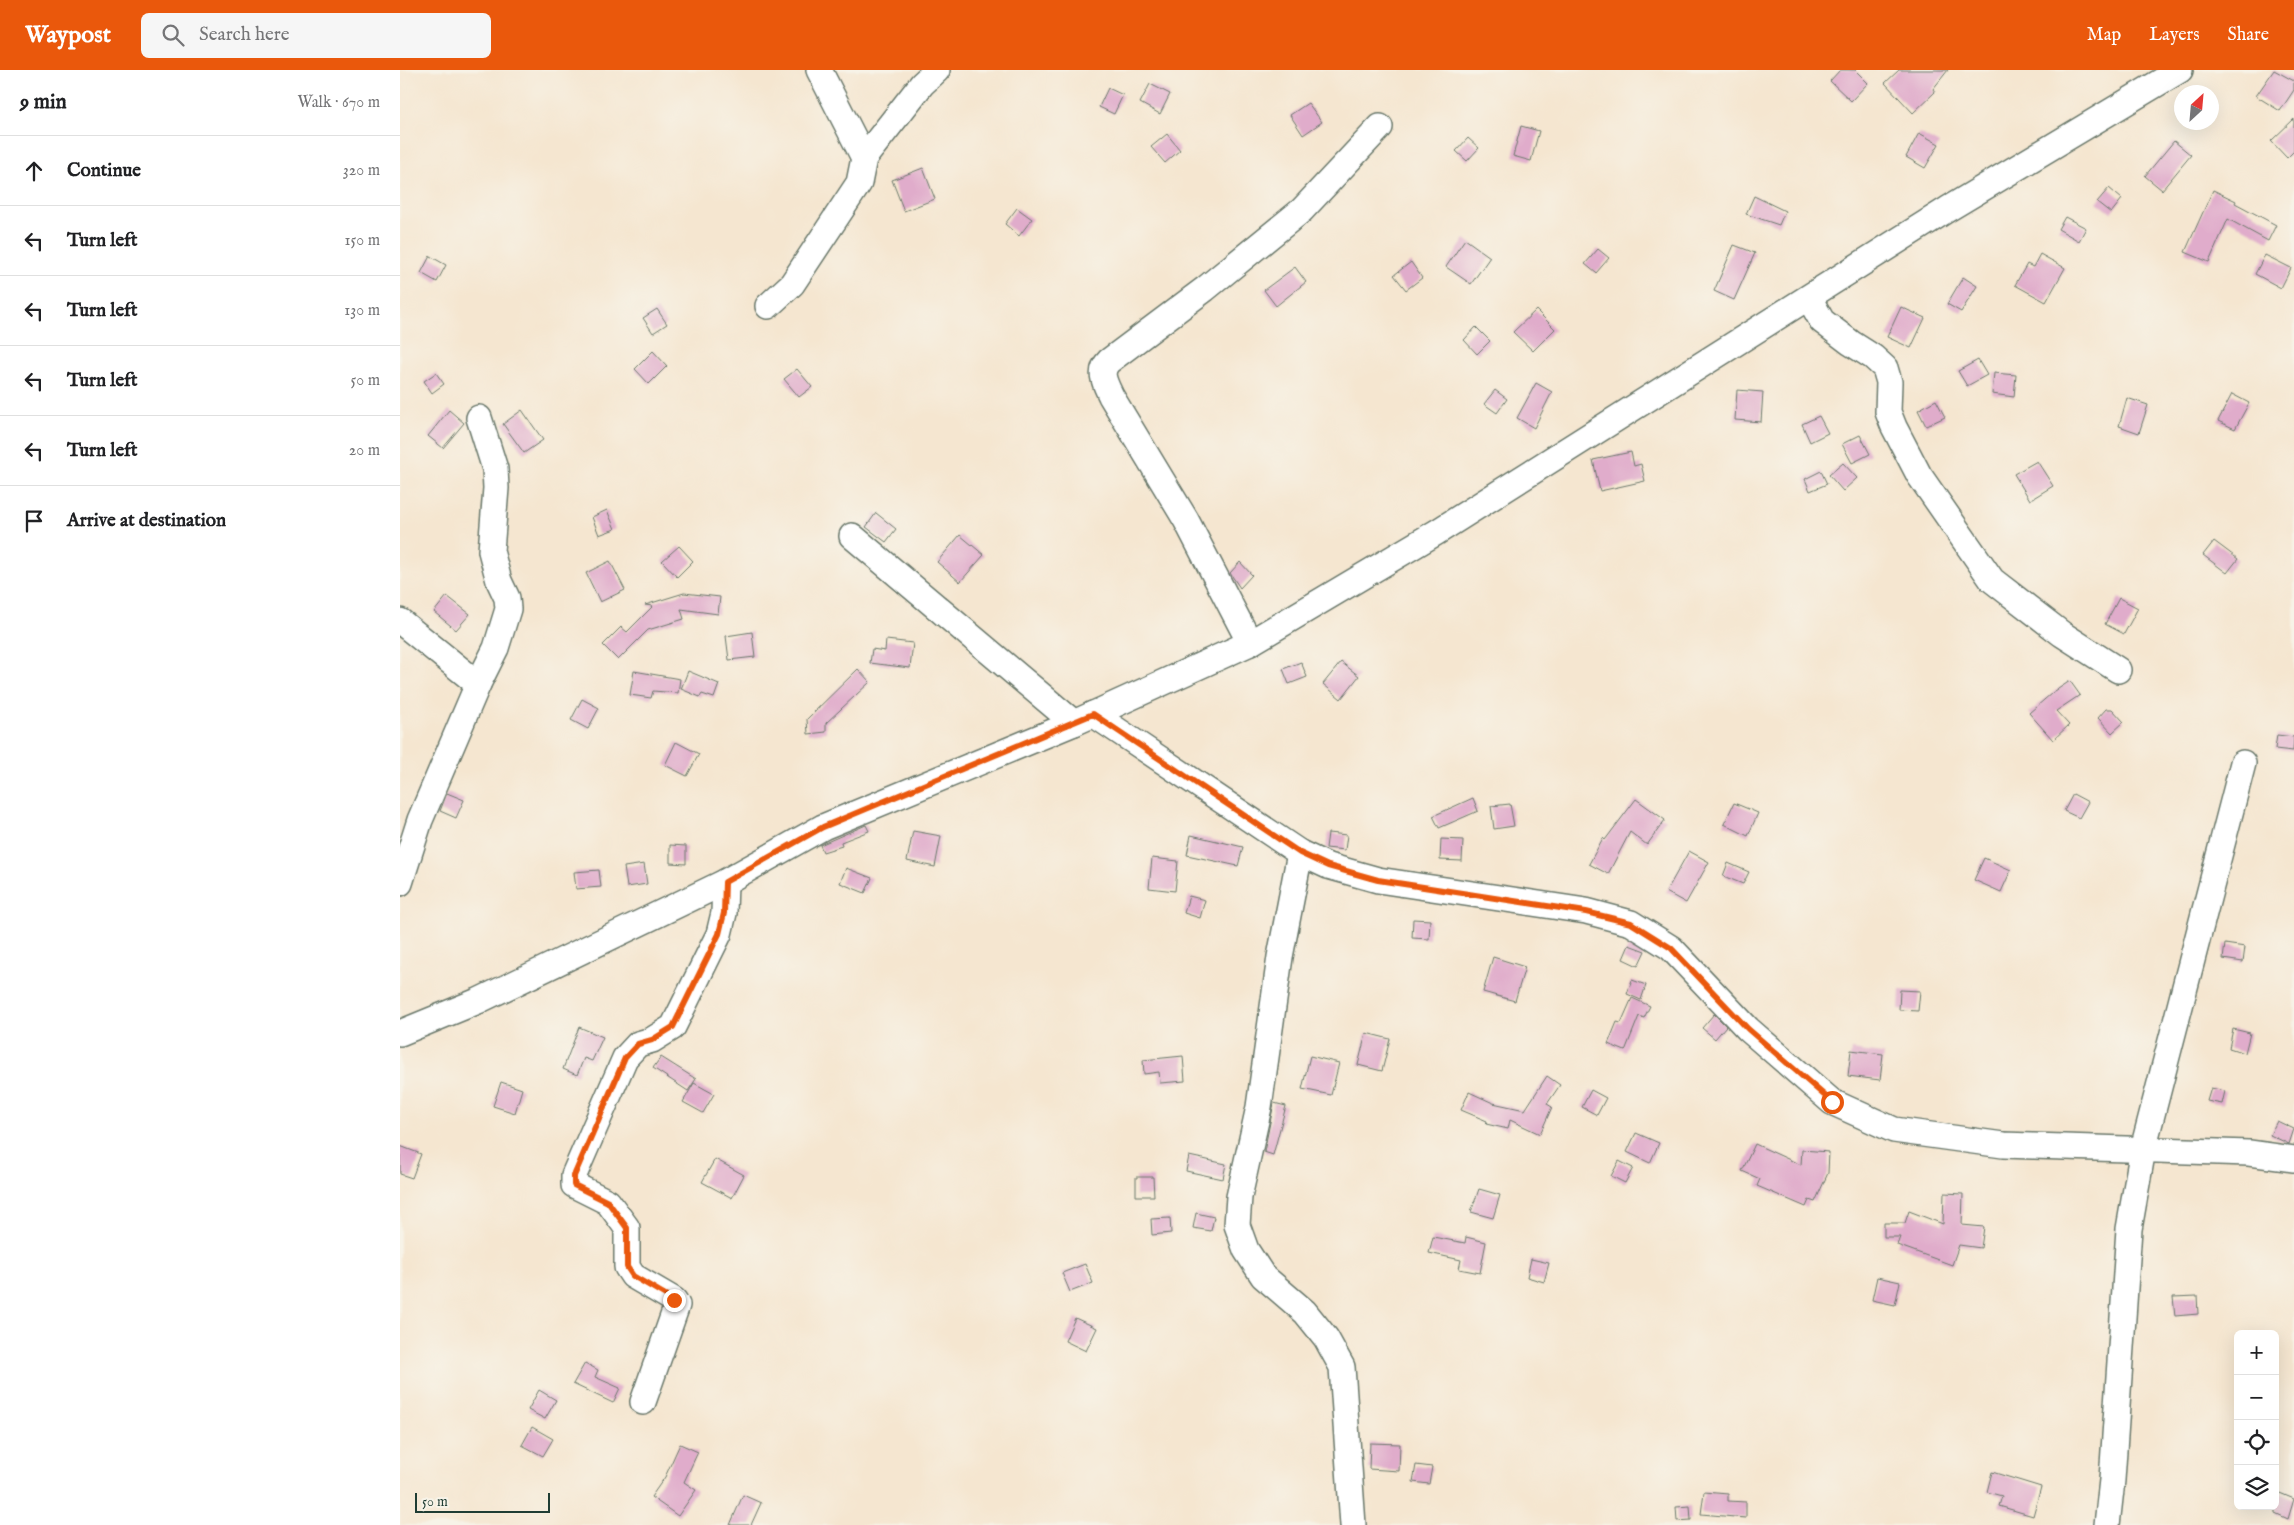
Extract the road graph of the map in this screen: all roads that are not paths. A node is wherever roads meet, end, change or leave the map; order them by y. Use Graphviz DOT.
graph roads {
  1 [pos="819,70"];
  2 [pos="938,70"];
  3 [pos="2180,70"];
  4 [pos="1380,127"];
  5 [pos="864,158"];
  6 [pos="1809,298"];
  7 [pos="768,306"];
  8 [pos="479,418"];
  9 [pos="852,536"];
  10 [pos="400,622"];
  11 [pos="1250,643"];
  12 [pos="2118,670"];
  13 [pos="478,684"];
  14 [pos="1083,719"];
  15 [pos="2243,763"];
  16 [pos="1300,853"];
  17 [pos="725,882"];
  18 [pos="400,883"];
  19 [pos="400,1033"];
  20 [pos="2143,1148"];
  21 [pos="2294,1159"];
  22 [pos="644,1402"];
  23 [pos="1353,1525"];
  24 [pos="2107,1525"];
  1 -- 5 [label="street"];
  2 -- 5 [label="street"];
  3 -- 6 [label="street"];
  4 -- 11 [label="street"];
  5 -- 7 [label="street"];
  6 -- 11 [label="street"];
  6 -- 12 [label="street"];
  8 -- 13 [label="street"];
  9 -- 14 [label="street"];
  10 -- 13 [label="street"];
  11 -- 14 [label="street"];
  13 -- 18 [label="street"];
  14 -- 16 [label="street"];
  14 -- 17 [label="street"];
  15 -- 20 [label="street"];
  16 -- 20 [label="street"];
  16 -- 23 [label="street"];
  17 -- 19 [label="street"];
  17 -- 22 [label="street"];
  20 -- 21 [label="street"];
  20 -- 24 [label="street"];
}
